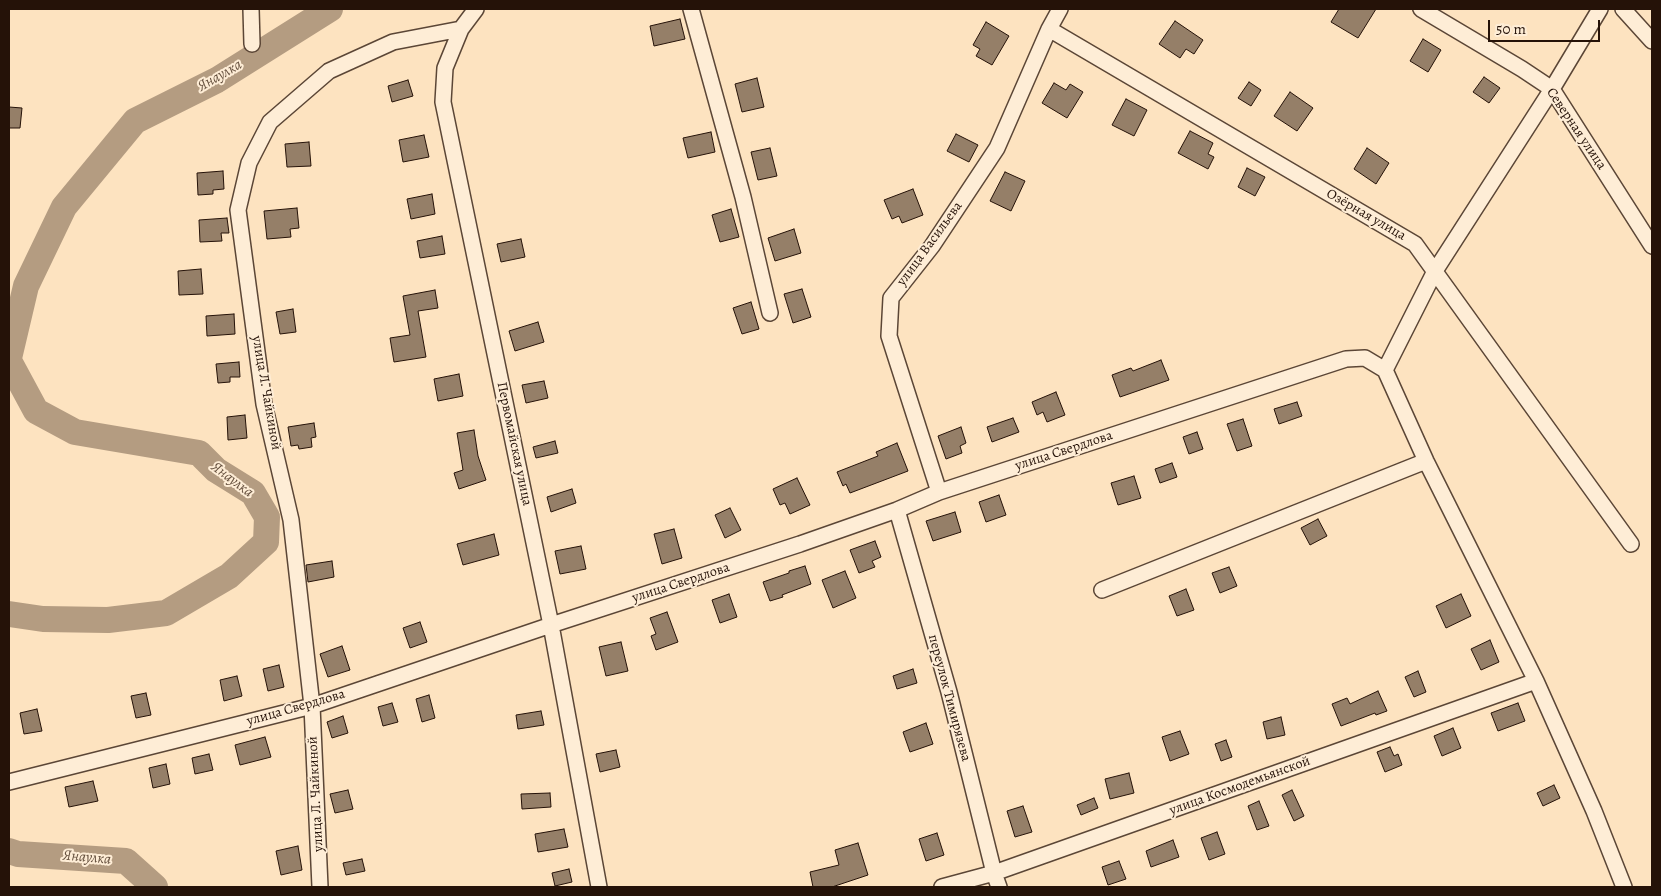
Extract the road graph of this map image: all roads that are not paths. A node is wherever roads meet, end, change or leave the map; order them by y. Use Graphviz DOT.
graph roads {
  1 [pos="252,9"];
  2 [pos="476,9"];
  3 [pos="691,9"];
  4 [pos="1060,9"];
  5 [pos="1421,9"];
  6 [pos="1600,9"];
  7 [pos="1623,9"];
  8 [pos="1049,28"];
  9 [pos="462,29"];
  10 [pos="1652,41"];
  11 [pos="252,44"];
  12 [pos="1552,89"];
  13 [pos="1652,246"];
  14 [pos="1435,271"];
  15 [pos="770,313"];
  16 [pos="1385,370"];
  17 [pos="1426,461"];
  18 [pos="939,492"];
  19 [pos="897,510"];
  20 [pos="1631,544"];
  21 [pos="1102,590"];
  22 [pos="551,625"];
  23 [pos="1536,681"];
  24 [pos="312,706"];
  25 [pos="9,782"];
  26 [pos="996,880"];
  27 [pos="320,887"];
  28 [pos="599,887"];
  29 [pos="942,887"];
  30 [pos="1624,887"];
  1 -- 11 [label="street"];
  2 -- 9 [label="street, Первомайская улица"];
  3 -- 15 [label="street"];
  4 -- 8 [label="street, улица Васильева"];
  5 -- 12 [label="street, Северная улица"];
  6 -- 12 [label="street"];
  7 -- 10 [label="street"];
  8 -- 14 [label="street, Озёрная улица"];
  8 -- 18 [label="street, улица Васильева"];
  9 -- 22 [label="street, Первомайская улица"];
  9 -- 24 [label="street, улица Л. Чайкиной"];
  12 -- 13 [label="street, Северная улица"];
  12 -- 14 [label="street"];
  14 -- 16 [label="street"];
  14 -- 20 [label="street, Озёрная улица"];
  16 -- 17 [label="street"];
  16 -- 18 [label="street, улица Свердлова"];
  17 -- 21 [label="street"];
  17 -- 23 [label="street"];
  18 -- 19 [label="street, улица Свердлова"];
  19 -- 22 [label="street, улица Свердлова"];
  19 -- 26 [label="street, переулок Тимирязева"];
  22 -- 24 [label="street, улица Свердлова"];
  22 -- 28 [label="street, Первомайская улица"];
  23 -- 26 [label="street, улица Космодемьянской"];
  23 -- 30 [label="street"];
  24 -- 25 [label="street, улица Свердлова"];
  24 -- 27 [label="street, улица Л. Чайкиной"];
  26 -- 29 [label="street, улица Космодемьянской"];
}
